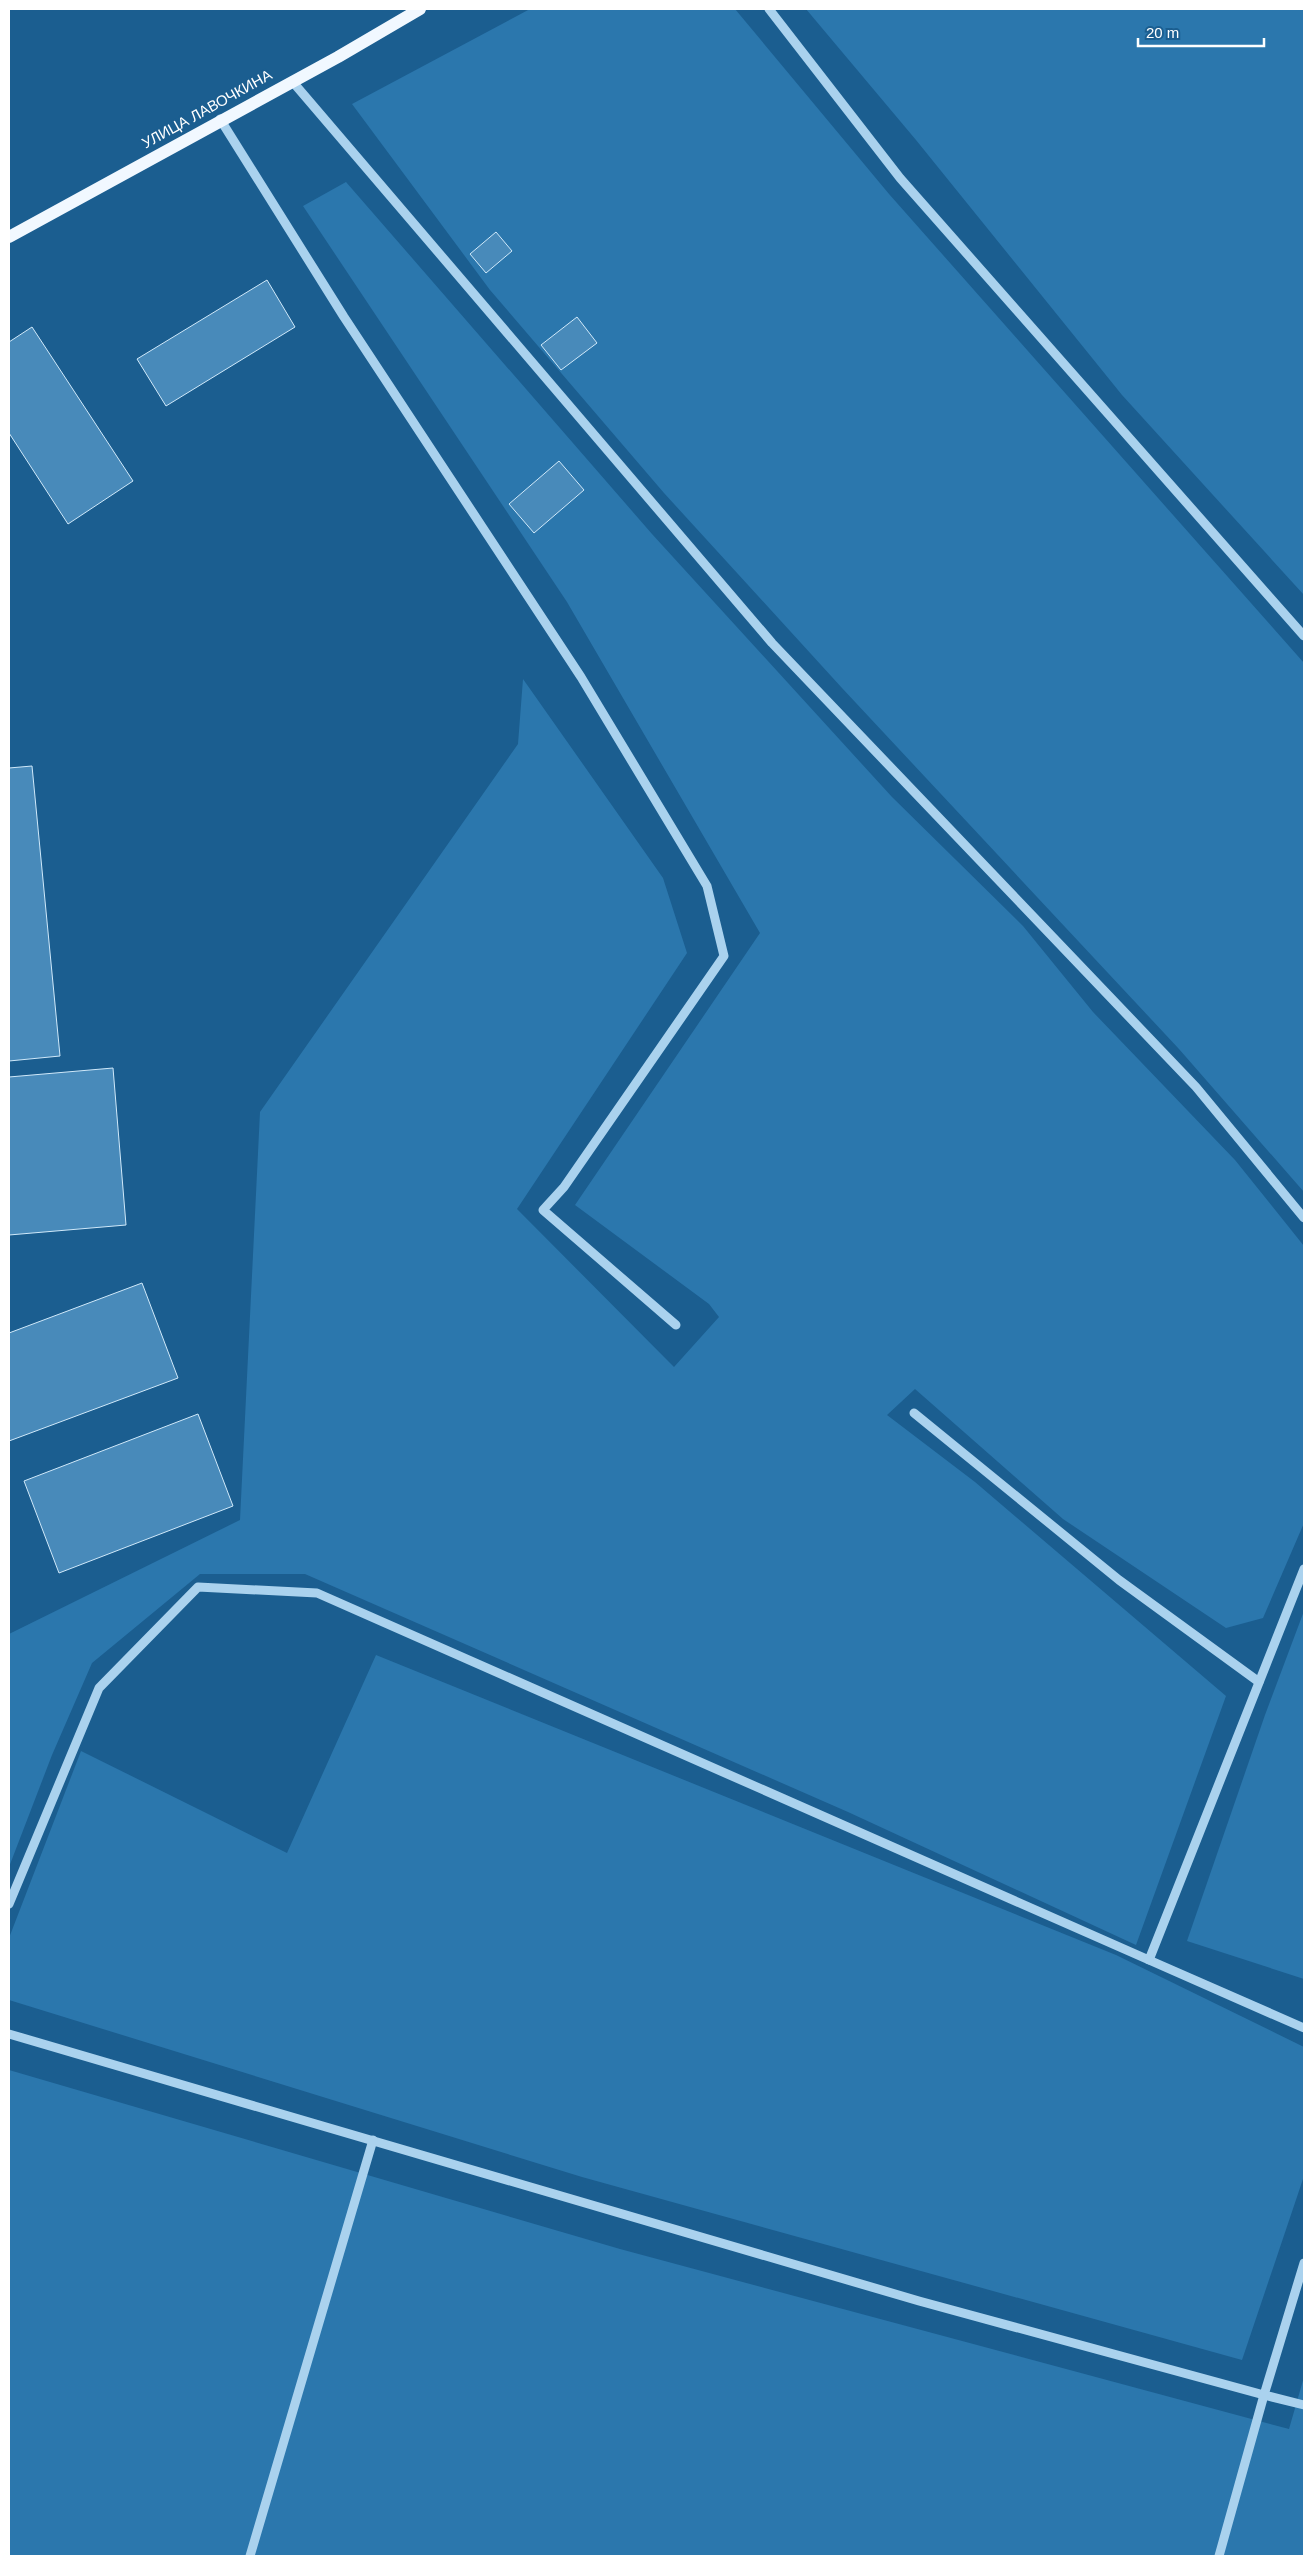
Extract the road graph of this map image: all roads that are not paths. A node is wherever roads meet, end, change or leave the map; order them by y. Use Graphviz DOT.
graph roads {
  1 [pos="420,9"];
  2 [pos="769,9"];
  3 [pos="292,81"];
  4 [pos="220,119"];
  5 [pos="9,237"];
  6 [pos="1304,636"];
  7 [pos="1304,1218"];
  8 [pos="676,1325"];
  9 [pos="914,1413"];
  10 [pos="1304,1569"];
  11 [pos="1259,1682"];
  12 [pos="9,1904"];
  13 [pos="1149,1960"];
  14 [pos="1304,2028"];
  15 [pos="9,2034"];
  16 [pos="373,2140"];
  17 [pos="1304,2263"];
  18 [pos="1264,2396"];
  19 [pos="1304,2405"];
  20 [pos="250,2556"];
  21 [pos="1219,2556"];
  1 -- 3 [label="main road, УЛИЦА ЛАВОЧКИНА"];
  2 -- 6 [label="lane"];
  3 -- 4 [label="main road, УЛИЦА ЛАВОЧКИНА"];
  3 -- 7 [label="lane"];
  4 -- 5 [label="main road, УЛИЦА ЛАВОЧКИНА"];
  4 -- 8 [label="lane"];
  9 -- 11 [label="lane"];
  10 -- 11 [label="lane"];
  11 -- 13 [label="lane"];
  12 -- 13 [label="lane"];
  13 -- 14 [label="lane"];
  15 -- 16 [label="lane"];
  16 -- 18 [label="lane"];
  16 -- 20 [label="lane"];
  17 -- 18 [label="lane"];
  18 -- 19 [label="lane"];
  18 -- 21 [label="lane"];
}
